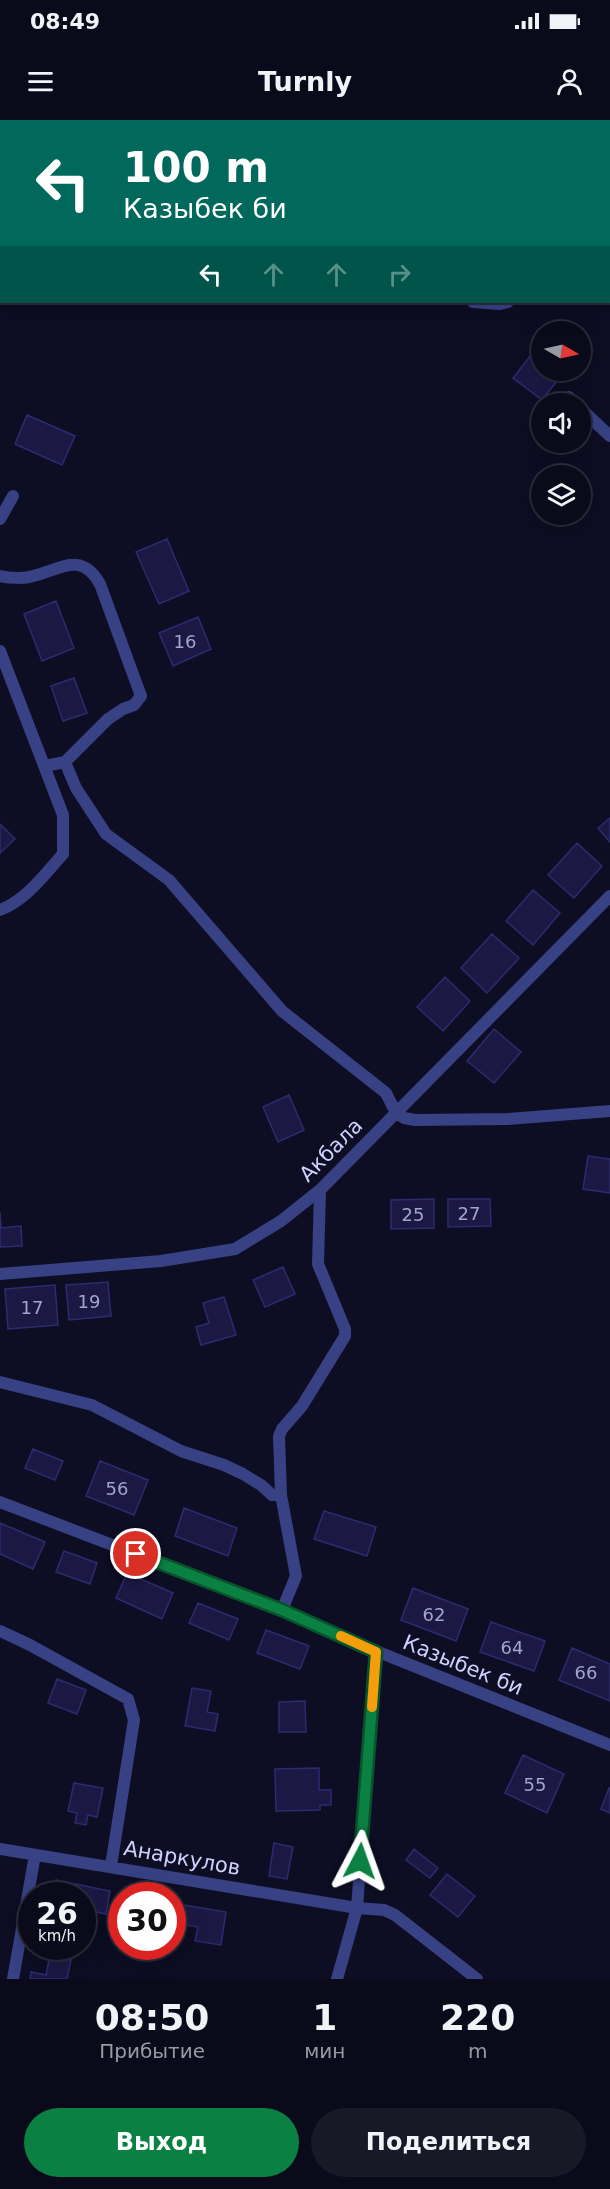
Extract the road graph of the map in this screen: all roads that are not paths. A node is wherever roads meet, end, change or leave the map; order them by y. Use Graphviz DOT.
graph roads {
  1 [pos="486,303"];
  2 [pos="504,303"];
  3 [pos="591,418"];
  4 [pos="610,436"];
  5 [pos="13,496"];
  6 [pos="0,519"];
  7 [pos="0,576"];
  8 [pos="0,651"];
  9 [pos="65,762"];
  10 [pos="45,766"];
  11 [pos="610,896"];
  12 [pos="0,910"];
  13 [pos="610,1111"];
  14 [pos="396,1113"];
  15 [pos="320,1190"];
  16 [pos="0,1274"];
  17 [pos="0,1382"];
  18 [pos="281,1495"];
  19 [pos="0,1502"];
  20 [pos="282,1610"];
  21 [pos="0,1631"];
  22 [pos="376,1652"];
  23 [pos="610,1745"];
  24 [pos="0,1849"];
  25 [pos="35,1855"];
  26 [pos="111,1866"];
  27 [pos="357,1908"];
  28 [pos="13,1979"];
  29 [pos="337,1979"];
  30 [pos="477,1979"];
  1 -- 2 [label="street"];
  3 -- 4 [label="street"];
  5 -- 6 [label="street"];
  7 -- 9 [label="street"];
  8 -- 10 [label="street"];
  9 -- 10 [label="street"];
  9 -- 14 [label="street"];
  10 -- 12 [label="street"];
  11 -- 14 [label="street, Акбала"];
  13 -- 14 [label="street"];
  14 -- 15 [label="street, Акбала"];
  15 -- 16 [label="street, Акбала"];
  15 -- 18 [label="street"];
  17 -- 18 [label="street"];
  18 -- 20 [label="street"];
  19 -- 20 [label="street, Казыбек би"];
  20 -- 22 [label="street, Казыбек би"];
  21 -- 26 [label="street"];
  22 -- 23 [label="street, Казыбек би"];
  22 -- 27 [label="street"];
  24 -- 25 [label="street, Анаркулов"];
  25 -- 26 [label="street, Анаркулов"];
  25 -- 28 [label="street"];
  26 -- 27 [label="street, Анаркулов"];
  27 -- 29 [label="street"];
  27 -- 30 [label="street, Анаркулов"];
}
